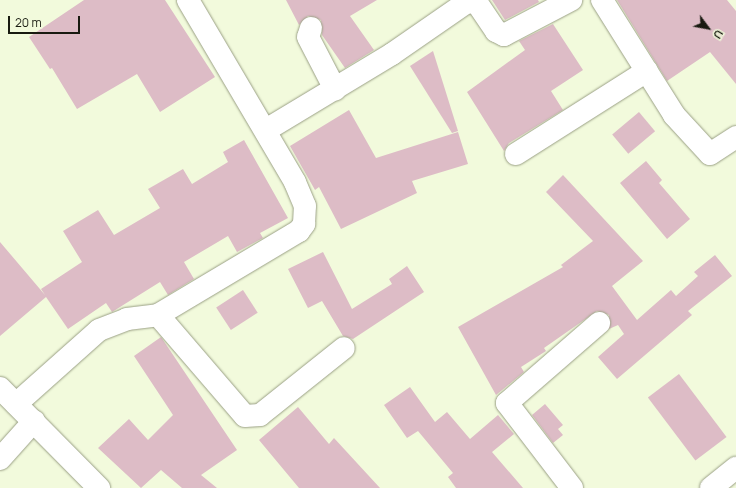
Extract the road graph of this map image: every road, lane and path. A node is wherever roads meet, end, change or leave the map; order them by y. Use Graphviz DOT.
graph roads {
  1 [pos="188,0"];
  2 [pos="571,0"];
  3 [pos="602,0"];
  4 [pos="311,28"];
  5 [pos="647,71"];
  6 [pos="334,89"];
  7 [pos="266,130"];
  8 [pos="736,137"];
  9 [pos="516,154"];
  10 [pos="158,314"];
  11 [pos="599,323"];
  12 [pos="344,348"];
  13 [pos="0,388"];
  14 [pos="16,404"];
  15 [pos="34,421"];
  16 [pos="0,459"];
  17 [pos="736,468"];
  18 [pos="99,488"];
  19 [pos="572,488"];
  20 [pos="711,488"];
  1 -- 7 [label="street"];
  2 -- 6 [label="street"];
  3 -- 5 [label="street"];
  4 -- 6 [label="street"];
  5 -- 8 [label="street"];
  5 -- 9 [label="street"];
  6 -- 7 [label="street"];
  7 -- 10 [label="street"];
  10 -- 12 [label="street"];
  10 -- 14 [label="street"];
  11 -- 19 [label="street"];
  13 -- 14 [label="street"];
  14 -- 15 [label="street"];
  15 -- 16 [label="street"];
  15 -- 18 [label="street"];
  17 -- 20 [label="street"];
}
